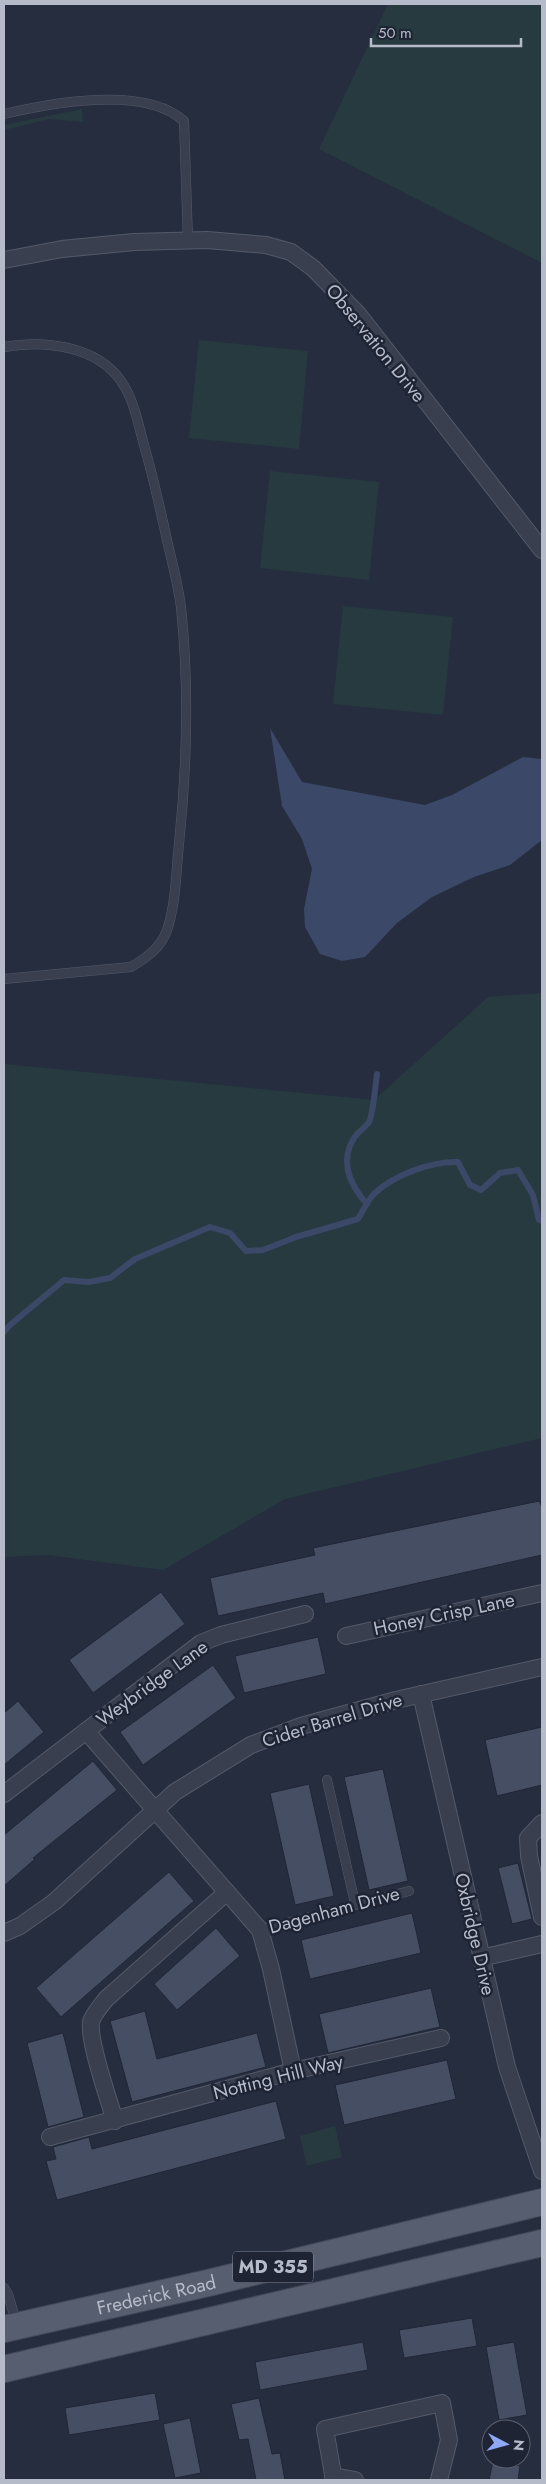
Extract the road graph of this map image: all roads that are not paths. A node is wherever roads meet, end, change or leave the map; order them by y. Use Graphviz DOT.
graph roads {
  1 [pos="4,114"];
  2 [pos="188,241"];
  3 [pos="4,260"];
  4 [pos="4,347"];
  5 [pos="542,550"];
  6 [pos="4,979"];
  7 [pos="542,1594"];
  8 [pos="305,1614"];
  9 [pos="346,1636"];
  10 [pos="542,1667"];
  11 [pos="421,1694"];
  12 [pos="86,1731"];
  13 [pos="328,1780"];
  14 [pos="4,1794"];
  15 [pos="156,1810"];
  16 [pos="542,1823"];
  17 [pos="409,1891"];
  18 [pos="227,1892"];
  19 [pos="355,1903"];
  20 [pos="542,1917"];
  21 [pos="260,1930"];
  22 [pos="4,1933"];
  23 [pos="542,1944"];
  24 [pos="481,1958"];
  25 [pos="441,2038"];
  26 [pos="293,2071"];
  27 [pos="115,2120"];
  28 [pos="50,2137"];
  29 [pos="542,2171"];
  30 [pos="542,2202"];
  31 [pos="542,2243"];
  32 [pos="4,2288"];
  33 [pos="10,2327"];
  34 [pos="4,2369"];
  35 [pos="334,2478"];
  36 [pos="356,2480"];
  37 [pos="439,2480"];
  1 -- 2 [label="lane"];
  2 -- 3 [label="street, Observation Drive"];
  2 -- 5 [label="street, Observation Drive"];
  4 -- 6 [label="lane"];
  7 -- 9 [label="street, Honey Crisp Lane"];
  8 -- 12 [label="street, Weybridge Lane"];
  10 -- 11 [label="street, Cider Barrel Drive"];
  11 -- 15 [label="street, Cider Barrel Drive"];
  11 -- 24 [label="street, Oxbridge Drive"];
  12 -- 14 [label="street, Weybridge Lane"];
  12 -- 15 [label="street, Weybridge Lane"];
  13 -- 19 [label="lane"];
  15 -- 18 [label="street, Weybridge Lane"];
  15 -- 22 [label="street, Cider Barrel Drive"];
  16 -- 20 [label="street"];
  17 -- 19 [label="lane, Dagenham Drive"];
  18 -- 21 [label="street, Weybridge Lane"];
  18 -- 27 [label="street"];
  19 -- 21 [label="lane, Dagenham Drive"];
  21 -- 26 [label="street"];
  23 -- 24 [label="street"];
  24 -- 29 [label="street, Oxbridge Drive"];
  25 -- 26 [label="street, Notting Hill Way"];
  26 -- 27 [label="street, Notting Hill Way"];
  27 -- 28 [label="street, Notting Hill Way"];
  30 -- 33 [label="main road, Frederick Road / MD 355"];
  31 -- 34 [label="main road, Frederick Road / MD 355"];
  32 -- 33 [label="lane"];
  35 -- 36 [label="street"];
  35 -- 37 [label="street"];
}
